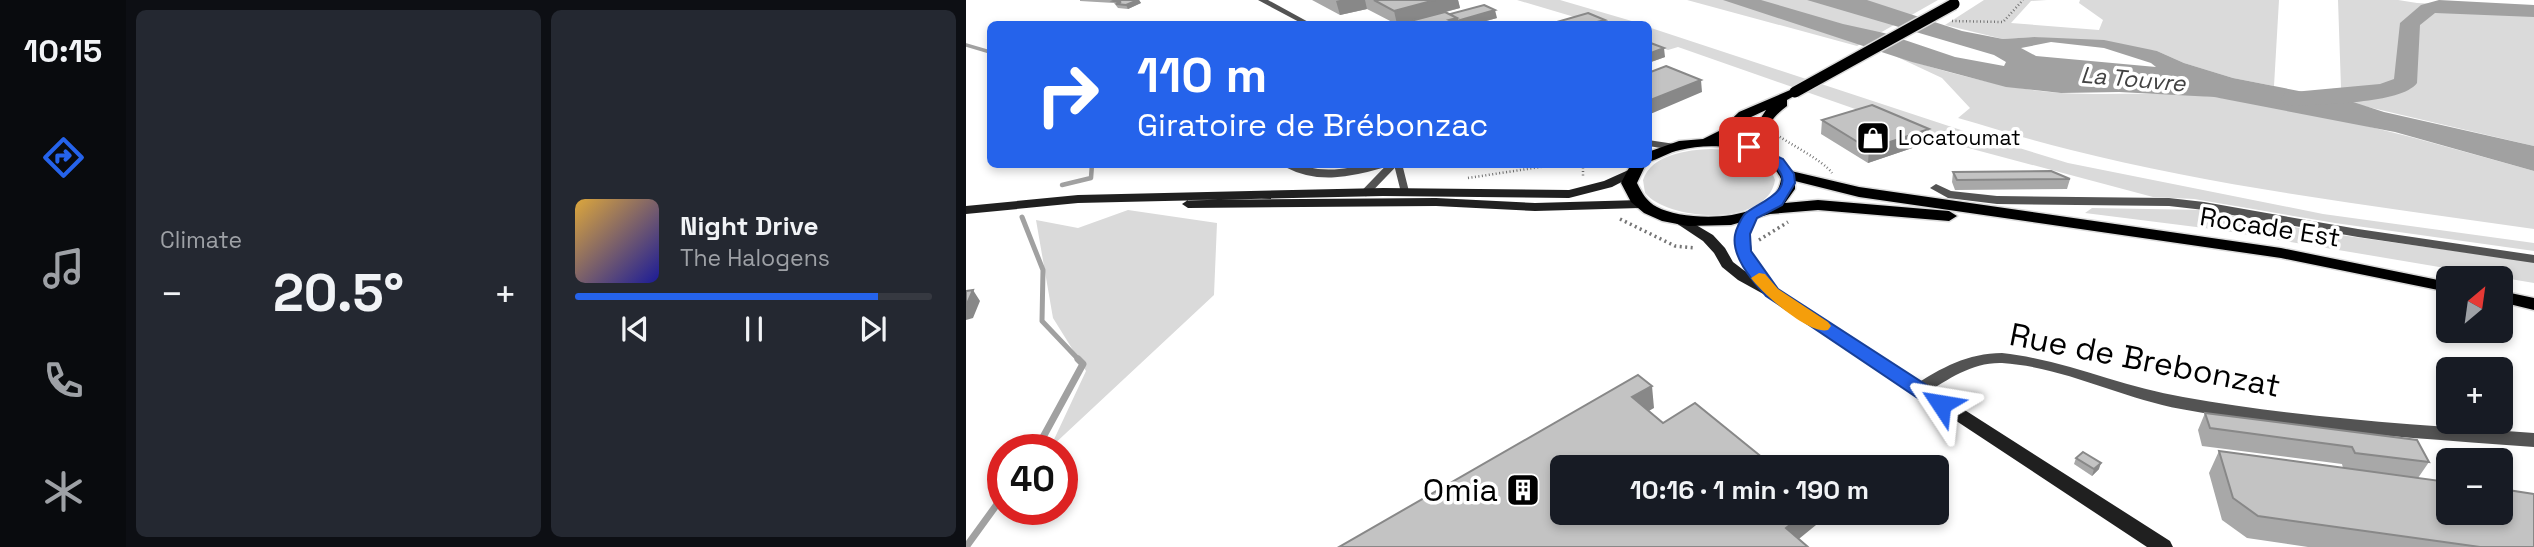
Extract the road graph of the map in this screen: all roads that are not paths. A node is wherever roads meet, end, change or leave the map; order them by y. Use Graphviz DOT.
graph roads {
  1 [pos="1262,0"];
  2 [pos="1958,2"];
  3 [pos="1302,21"];
  4 [pos="1795,92"];
  5 [pos="1704,143"];
  6 [pos="1652,144"];
  7 [pos="1675,147"];
  8 [pos="1762,152"];
  9 [pos="1652,156"];
  10 [pos="1293,168"];
  11 [pos="1354,168"];
  12 [pos="1391,168"];
  13 [pos="1396,168"];
  14 [pos="1634,168"];
  15 [pos="1636,168"];
  16 [pos="1787,174"];
  17 [pos="1936,188"];
  18 [pos="1366,192"];
  19 [pos="1405,192"];
  20 [pos="1106,199"];
  21 [pos="1640,204"];
  22 [pos="966,210"];
  23 [pos="1758,213"];
  24 [pos="1676,219"];
  25 [pos="2081,225"];
  26 [pos="2534,258"];
  27 [pos="2436,285"];
  28 [pos="1772,293"];
  29 [pos="2513,300"];
  30 [pos="2534,304"];
  31 [pos="1919,390"];
  32 [pos="2534,440"];
  33 [pos="2163,547"];
  1 -- 3 [label="street"];
  2 -- 4 [label="main road, bridge"];
  4 -- 5 [label="main road"];
  4 -- 8 [label="main road"];
  5 -- 7 [label="main road"];
  5 -- 8 [label="main road"];
  6 -- 7 [label="street"];
  7 -- 9 [label="main road"];
  8 -- 16 [label="main road"];
  10 -- 11 [label="lane"];
  12 -- 18 [label="lane"];
  13 -- 19 [label="lane"];
  14 -- 19 [label="main road"];
  15 -- 21 [label="main road"];
  16 -- 23 [label="main road"];
  16 -- 25 [label="main road, Rocade Est"];
  17 -- 26 [label="street"];
  18 -- 19 [label="main road"];
  18 -- 20 [label="main road"];
  20 -- 21 [label="main road"];
  20 -- 22 [label="main road"];
  21 -- 24 [label="main road, Rocade Est"];
  23 -- 24 [label="main road, Rocade Est"];
  23 -- 25 [label="main road, Rocade Est"];
  23 -- 28 [label="main road"];
  24 -- 28 [label="main road"];
  25 -- 27 [label="main road, Rocade Est"];
  28 -- 31 [label="main road"];
  29 -- 30 [label="main road"];
  31 -- 32 [label="street, Rue de Brebonzat"];
  31 -- 33 [label="main road"];
}
